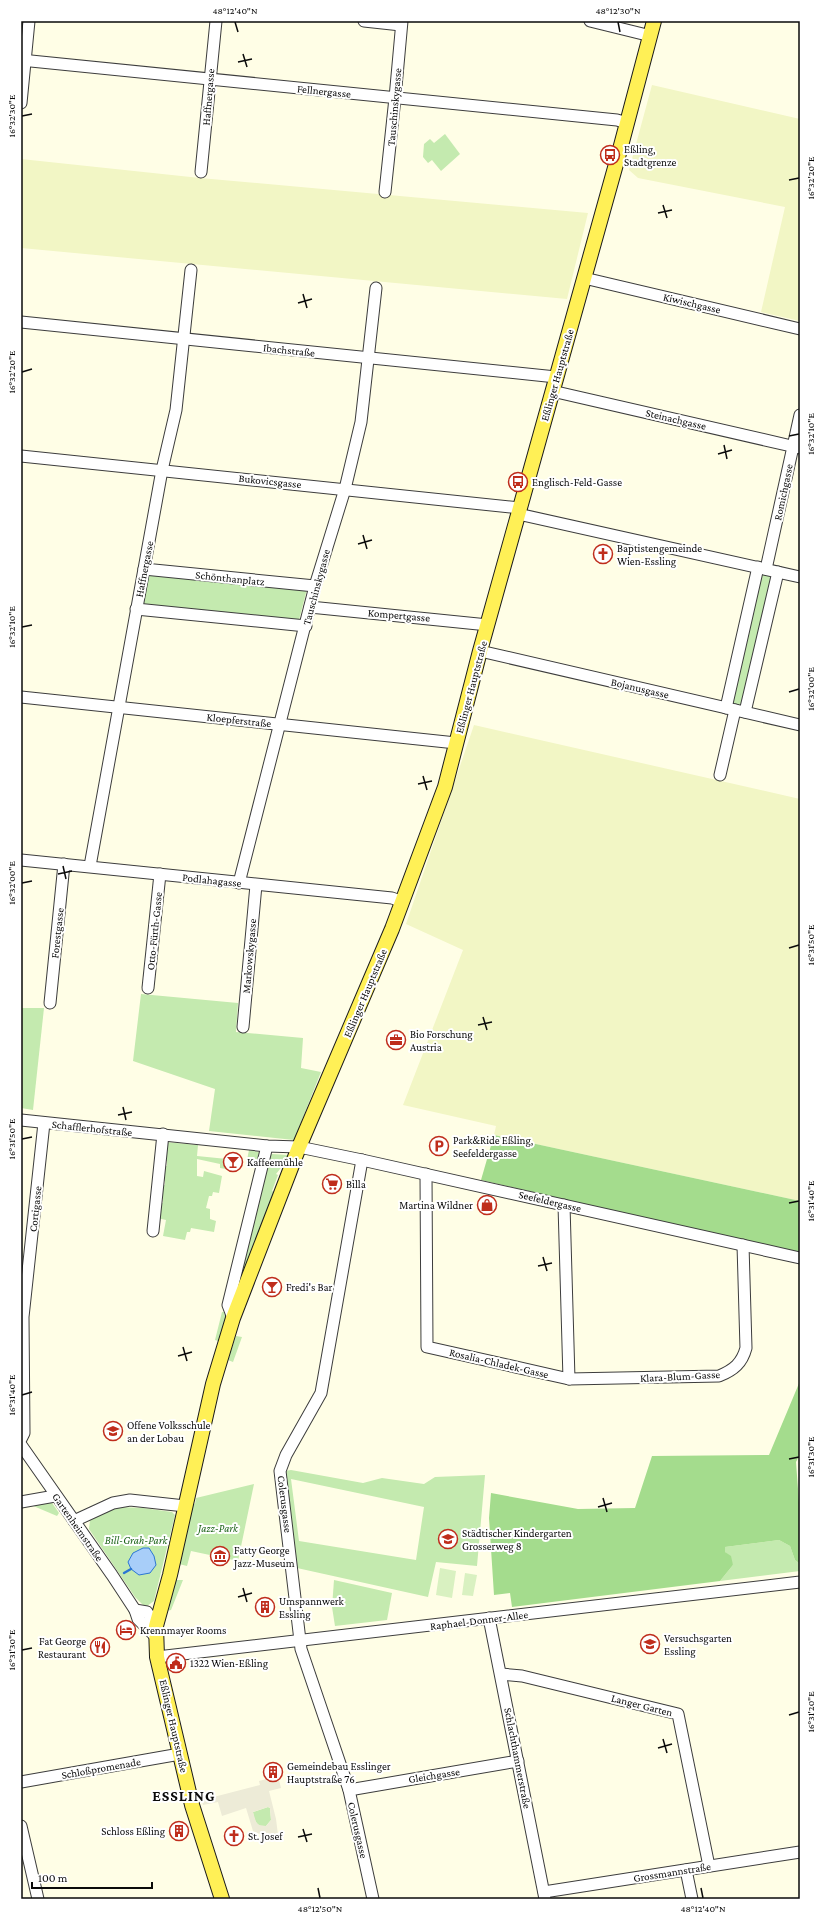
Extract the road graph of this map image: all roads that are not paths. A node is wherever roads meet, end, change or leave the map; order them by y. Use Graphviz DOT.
graph roads {
  1 [pos="30,21"];
  2 [pos="216,21"];
  3 [pos="364,21"];
  4 [pos="590,21"];
  5 [pos="654,21"];
  6 [pos="401,23"];
  7 [pos="651,36"];
  8 [pos="23,60"];
  9 [pos="209,79"];
  10 [pos="396,98"];
  11 [pos="21,103"];
  12 [pos="627,123"];
  13 [pos="201,172"];
  14 [pos="385,192"];
  15 [pos="191,270"];
  16 [pos="584,278"];
  17 [pos="376,288"];
  18 [pos="21,322"];
  19 [pos="800,329"];
  20 [pos="183,339"];
  21 [pos="368,358"];
  22 [pos="554,384"];
  23 [pos="800,415"];
  24 [pos="796,447"];
  25 [pos="21,456"];
  26 [pos="162,470"];
  27 [pos="345,490"];
  28 [pos="519,511"];
  29 [pos="762,568"];
  30 [pos="144,569"];
  31 [pos="778,572"];
  32 [pos="800,577"];
  33 [pos="316,586"];
  34 [pos="310,607"];
  35 [pos="136,609"];
  36 [pos="488,625"];
  37 [pos="306,626"];
  38 [pos="480,651"];
  39 [pos="21,697"];
  40 [pos="120,707"];
  41 [pos="735,710"];
  42 [pos="279,725"];
  43 [pos="800,725"];
  44 [pos="456,743"];
  45 [pos="720,775"];
  46 [pos="21,860"];
  47 [pos="64,864"];
  48 [pos="90,866"];
  49 [pos="160,874"];
  50 [pos="239,883"];
  51 [pos="256,885"];
  52 [pos="403,902"];
  53 [pos="148,988"];
  54 [pos="50,1003"];
  55 [pos="243,1027"];
  56 [pos="21,1120"];
  57 [pos="44,1123"];
  58 [pos="163,1134"];
  59 [pos="267,1146"];
  60 [pos="300,1147"];
  61 [pos="362,1160"];
  62 [pos="426,1174"];
  63 [pos="564,1205"];
  64 [pos="153,1231"];
  65 [pos="743,1245"];
  66 [pos="800,1258"];
  67 [pos="233,1318"];
  68 [pos="568,1379"];
  69 [pos="21,1439"];
  70 [pos="21,1445"];
  71 [pos="56,1496"];
  72 [pos="21,1502"];
  73 [pos="185,1506"];
  74 [pos="74,1521"];
  75 [pos="800,1582"];
  76 [pos="162,1602"];
  77 [pos="135,1610"];
  78 [pos="147,1612"];
  79 [pos="490,1618"];
  80 [pos="156,1632"];
  81 [pos="300,1641"];
  82 [pos="157,1657"];
  83 [pos="501,1674"];
  84 [pos="180,1754"];
  85 [pos="518,1761"];
  86 [pos="21,1782"];
  87 [pos="349,1790"];
  88 [pos="21,1826"];
  89 [pos="800,1852"];
  90 [pos="709,1866"];
  91 [pos="686,1870"];
  92 [pos="544,1896"];
  93 [pos="38,1899"];
  94 [pos="222,1899"];
  95 [pos="374,1899"];
  96 [pos="692,1899"];
  1 -- 8 [label="street"];
  2 -- 9 [label="street, Haffnergasse"];
  3 -- 6 [label="street"];
  4 -- 7 [label="street"];
  5 -- 7 [label="main road, Eßlinger Hauptstraße"];
  6 -- 10 [label="street, Tauschinskygasse"];
  7 -- 12 [label="main road, Eßlinger Hauptstraße"];
  8 -- 9 [label="street, Fellnergasse"];
  8 -- 11 [label="street"];
  9 -- 10 [label="street, Fellnergasse"];
  9 -- 13 [label="street, Haffnergasse"];
  10 -- 12 [label="street, Fellnergasse"];
  10 -- 14 [label="street, Tauschinskygasse"];
  12 -- 16 [label="main road, Eßlinger Hauptstraße"];
  15 -- 20 [label="street, Haffnergasse"];
  16 -- 19 [label="street, Kiwischgasse"];
  16 -- 22 [label="main road, Eßlinger Hauptstraße"];
  17 -- 21 [label="street, Tauschinskygasse"];
  18 -- 20 [label="street, Ibachstraße"];
  20 -- 21 [label="street, Ibachstraße"];
  20 -- 26 [label="street, Haffnergasse"];
  21 -- 22 [label="street, Ibachstraße"];
  21 -- 27 [label="street, Tauschinskygasse"];
  22 -- 24 [label="street, Steinachgasse"];
  22 -- 28 [label="main road, Eßlinger Hauptstraße"];
  23 -- 24 [label="street, Romichgasse"];
  24 -- 29 [label="street, Romichgasse"];
  25 -- 26 [label="street, Bukovicsgasse"];
  26 -- 27 [label="street, Bukovicsgasse"];
  26 -- 30 [label="street, Haffnergasse"];
  27 -- 28 [label="street, Bukovicsgasse"];
  27 -- 33 [label="street, Tauschinskygasse"];
  28 -- 29 [label="street"];
  28 -- 36 [label="main road, Eßlinger Hauptstraße"];
  29 -- 31 [label="street"];
  29 -- 41 [label="street, Romichgasse"];
  30 -- 33 [label="street, Schönthanplatz"];
  30 -- 35 [label="street, Haffnergasse"];
  31 -- 32 [label="street"];
  31 -- 41 [label="street"];
  33 -- 34 [label="street, Tauschinskygasse"];
  34 -- 36 [label="street, Kompertgasse"];
  34 -- 37 [label="street, Tauschinskygasse"];
  35 -- 37 [label="street"];
  35 -- 40 [label="street, Haffnergasse"];
  36 -- 38 [label="main road, Eßlinger Hauptstraße"];
  37 -- 42 [label="street, Tauschinskygasse"];
  38 -- 41 [label="street, Bojanusgasse"];
  38 -- 44 [label="main road, Eßlinger Hauptstraße"];
  39 -- 40 [label="street, Kloepferstraße"];
  40 -- 42 [label="street, Kloepferstraße"];
  40 -- 48 [label="street, Haffnergasse"];
  41 -- 43 [label="street, Bojanusgasse"];
  41 -- 45 [label="street"];
  42 -- 44 [label="street, Kloepferstraße"];
  42 -- 50 [label="street, Tauschinskygasse"];
  44 -- 52 [label="main road, Eßlinger Hauptstraße"];
  46 -- 47 [label="street, Podlahagasse"];
  47 -- 48 [label="street, Podlahagasse"];
  47 -- 54 [label="street, Forestgasse"];
  48 -- 49 [label="street, Podlahagasse"];
  49 -- 50 [label="street, Podlahagasse"];
  49 -- 53 [label="street, Otto-Fürth-Gasse"];
  50 -- 51 [label="street, Podlahagasse"];
  51 -- 52 [label="street, Podlahagasse"];
  51 -- 55 [label="street, Markowskygasse"];
  52 -- 60 [label="main road, Eßlinger Hauptstraße"];
  56 -- 57 [label="street, Schafflerhofstraße"];
  57 -- 58 [label="street, Schafflerhofstraße"];
  57 -- 69 [label="street, Cortigasse"];
  58 -- 59 [label="street, Schafflerhofstraße"];
  58 -- 64 [label="street"];
  59 -- 60 [label="street, Schafflerhofstraße"];
  59 -- 67 [label="street, Eßlinger Hauptstraße"];
  60 -- 61 [label="street, Seefeldergasse"];
  60 -- 67 [label="main road, Eßlinger Hauptstraße"];
  61 -- 62 [label="street, Seefeldergasse"];
  61 -- 81 [label="street, Colerusgasse"];
  62 -- 63 [label="street, Seefeldergasse"];
  62 -- 68 [label="street, Rosalia-Chladek-Gasse"];
  63 -- 65 [label="street, Seefeldergasse"];
  63 -- 68 [label="street"];
  65 -- 66 [label="street, Seefeldergasse"];
  65 -- 68 [label="street, Klara-Blum-Gasse"];
  67 -- 73 [label="main road, Eßlinger Hauptstraße"];
  70 -- 71 [label="street, Gartenheimstraße"];
  71 -- 72 [label="street"];
  71 -- 74 [label="street, Gartenheimstraße"];
  73 -- 74 [label="street"];
  73 -- 76 [label="main road, Eßlinger Hauptstraße"];
  74 -- 77 [label="street, Gartenheimstraße"];
  75 -- 79 [label="street, Raphael-Donner-Allee"];
  76 -- 78 [label="street"];
  76 -- 80 [label="main road, Eßlinger Hauptstraße"];
  77 -- 78 [label="street"];
  77 -- 80 [label="street, Gartenheimstraße"];
  78 -- 80 [label="street"];
  79 -- 81 [label="street, Raphael-Donner-Allee"];
  79 -- 83 [label="street, Schlachthammerstraße"];
  80 -- 82 [label="main road, Eßlinger Hauptstraße"];
  81 -- 82 [label="street, Raphael-Donner-Allee"];
  81 -- 87 [label="street, Colerusgasse"];
  82 -- 84 [label="main road, Eßlinger Hauptstraße"];
  83 -- 85 [label="street, Schlachthammerstraße"];
  83 -- 90 [label="street, Langer Garten"];
  84 -- 86 [label="street, Schloßpromenade"];
  84 -- 94 [label="main road, Eßlinger Hauptstraße"];
  85 -- 87 [label="street, Gleichgasse"];
  85 -- 92 [label="street, Schlachthammerstraße"];
  87 -- 95 [label="street, Colerusgasse"];
  88 -- 93 [label="street"];
  89 -- 90 [label="street, Grossmannstraße"];
  90 -- 91 [label="street, Grossmannstraße"];
  91 -- 92 [label="street, Grossmannstraße"];
  91 -- 96 [label="street"];
}
